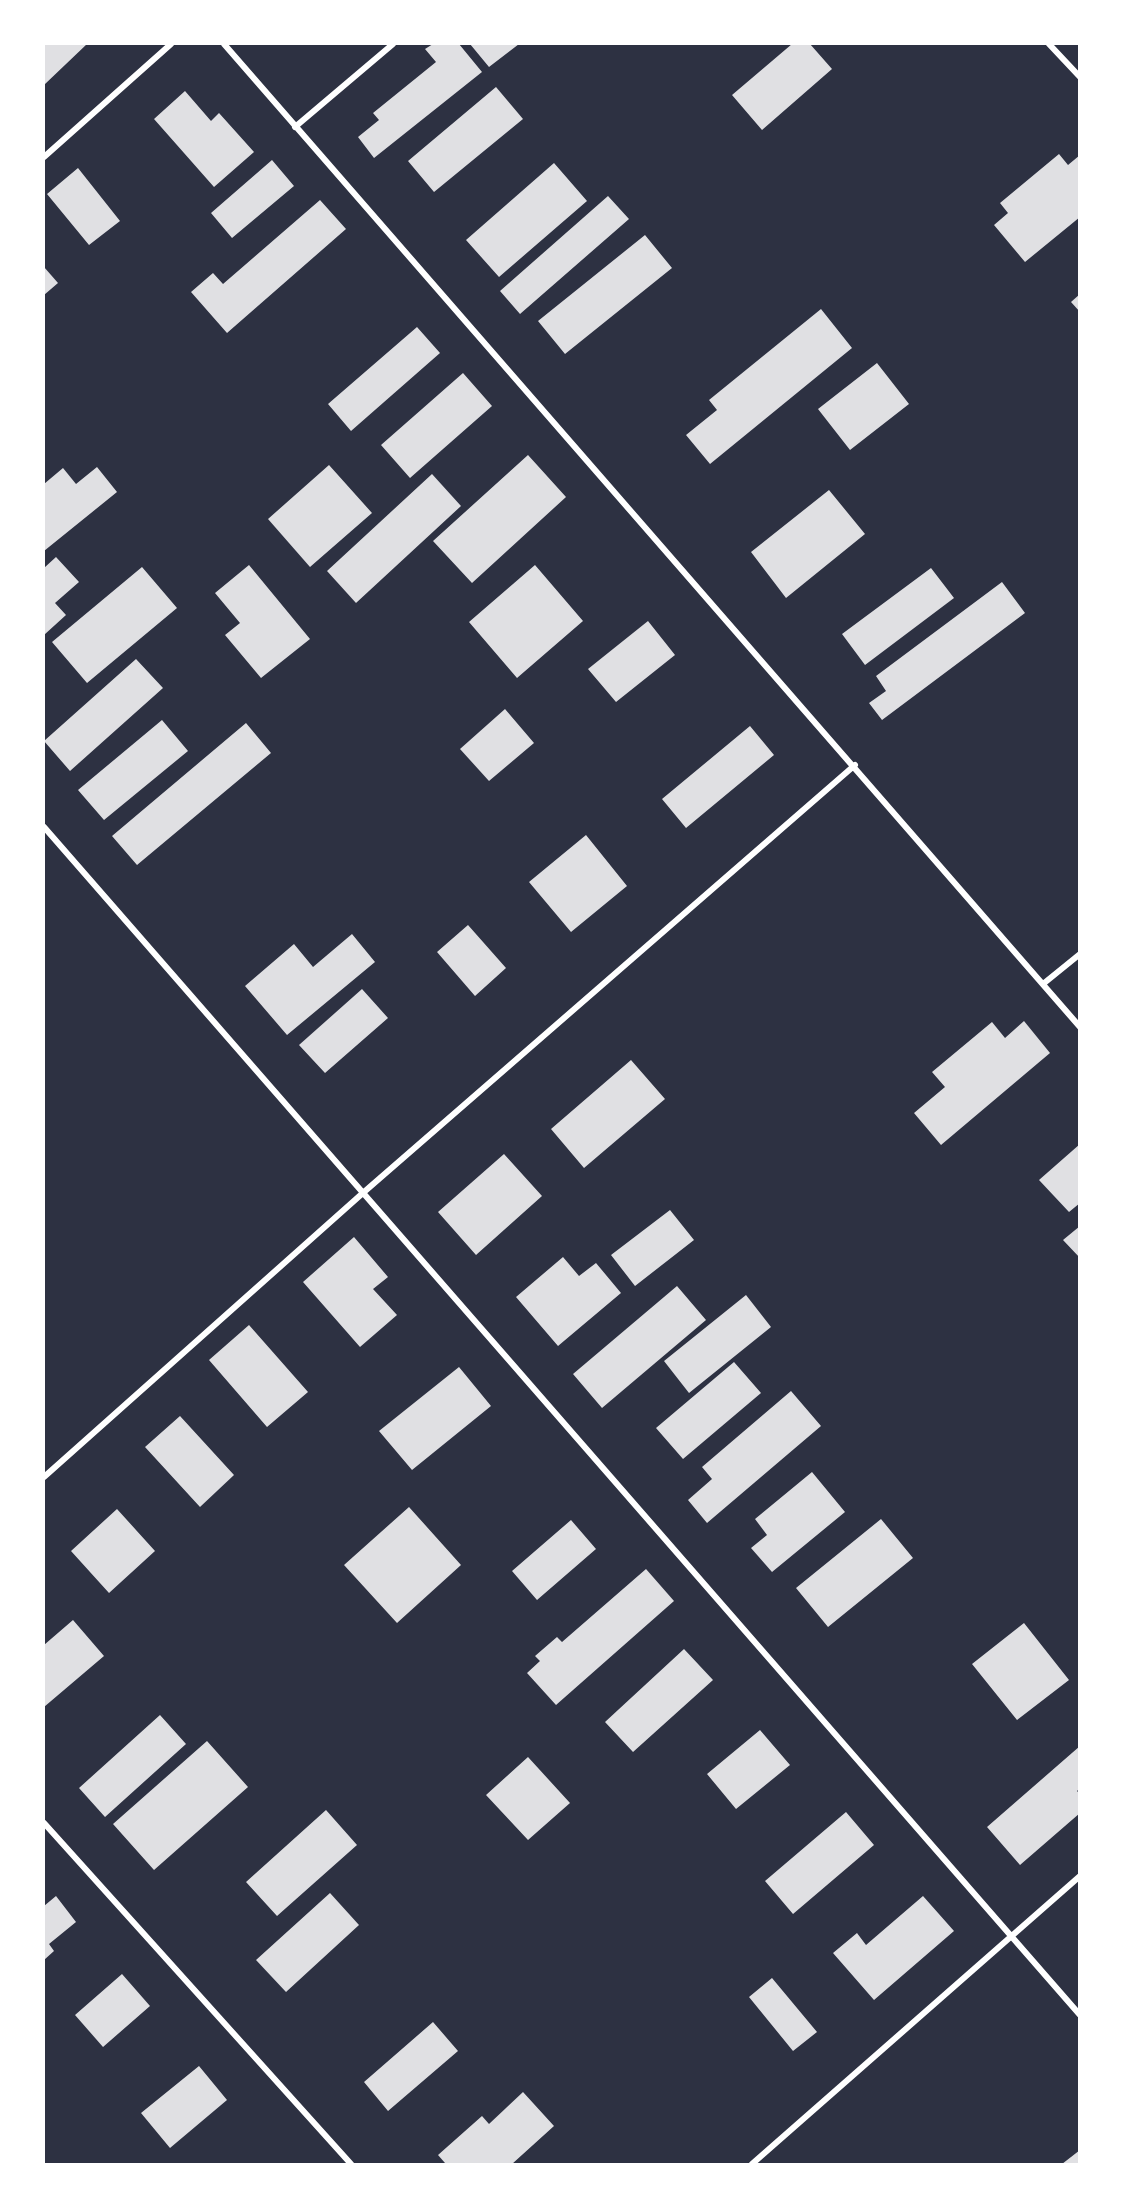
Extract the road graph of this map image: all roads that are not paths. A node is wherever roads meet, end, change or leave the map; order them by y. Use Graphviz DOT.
graph roads {
  1 [pos="171,44"];
  2 [pos="224,44"];
  3 [pos="393,44"];
  4 [pos="1049,44"];
  5 [pos="1080,77"];
  6 [pos="295,127"];
  7 [pos="44,158"];
  8 [pos="855,765"];
  9 [pos="44,827"];
  10 [pos="1080,954"];
  11 [pos="1043,984"];
  12 [pos="1080,1027"];
  13 [pos="363,1192"];
  14 [pos="44,1477"];
  15 [pos="44,1823"];
  16 [pos="1080,1876"];
  17 [pos="1011,1937"];
  18 [pos="1080,2015"];
  19 [pos="351,2164"];
  20 [pos="752,2164"];
  1 -- 7 [label="street"];
  2 -- 6 [label="street"];
  3 -- 6 [label="street"];
  4 -- 5 [label="street"];
  6 -- 8 [label="street"];
  8 -- 11 [label="street"];
  8 -- 13 [label="street"];
  9 -- 13 [label="street"];
  10 -- 11 [label="street"];
  11 -- 12 [label="street"];
  13 -- 14 [label="street"];
  13 -- 17 [label="street"];
  15 -- 19 [label="street"];
  16 -- 17 [label="street"];
  17 -- 18 [label="street"];
  17 -- 20 [label="street"];
}
